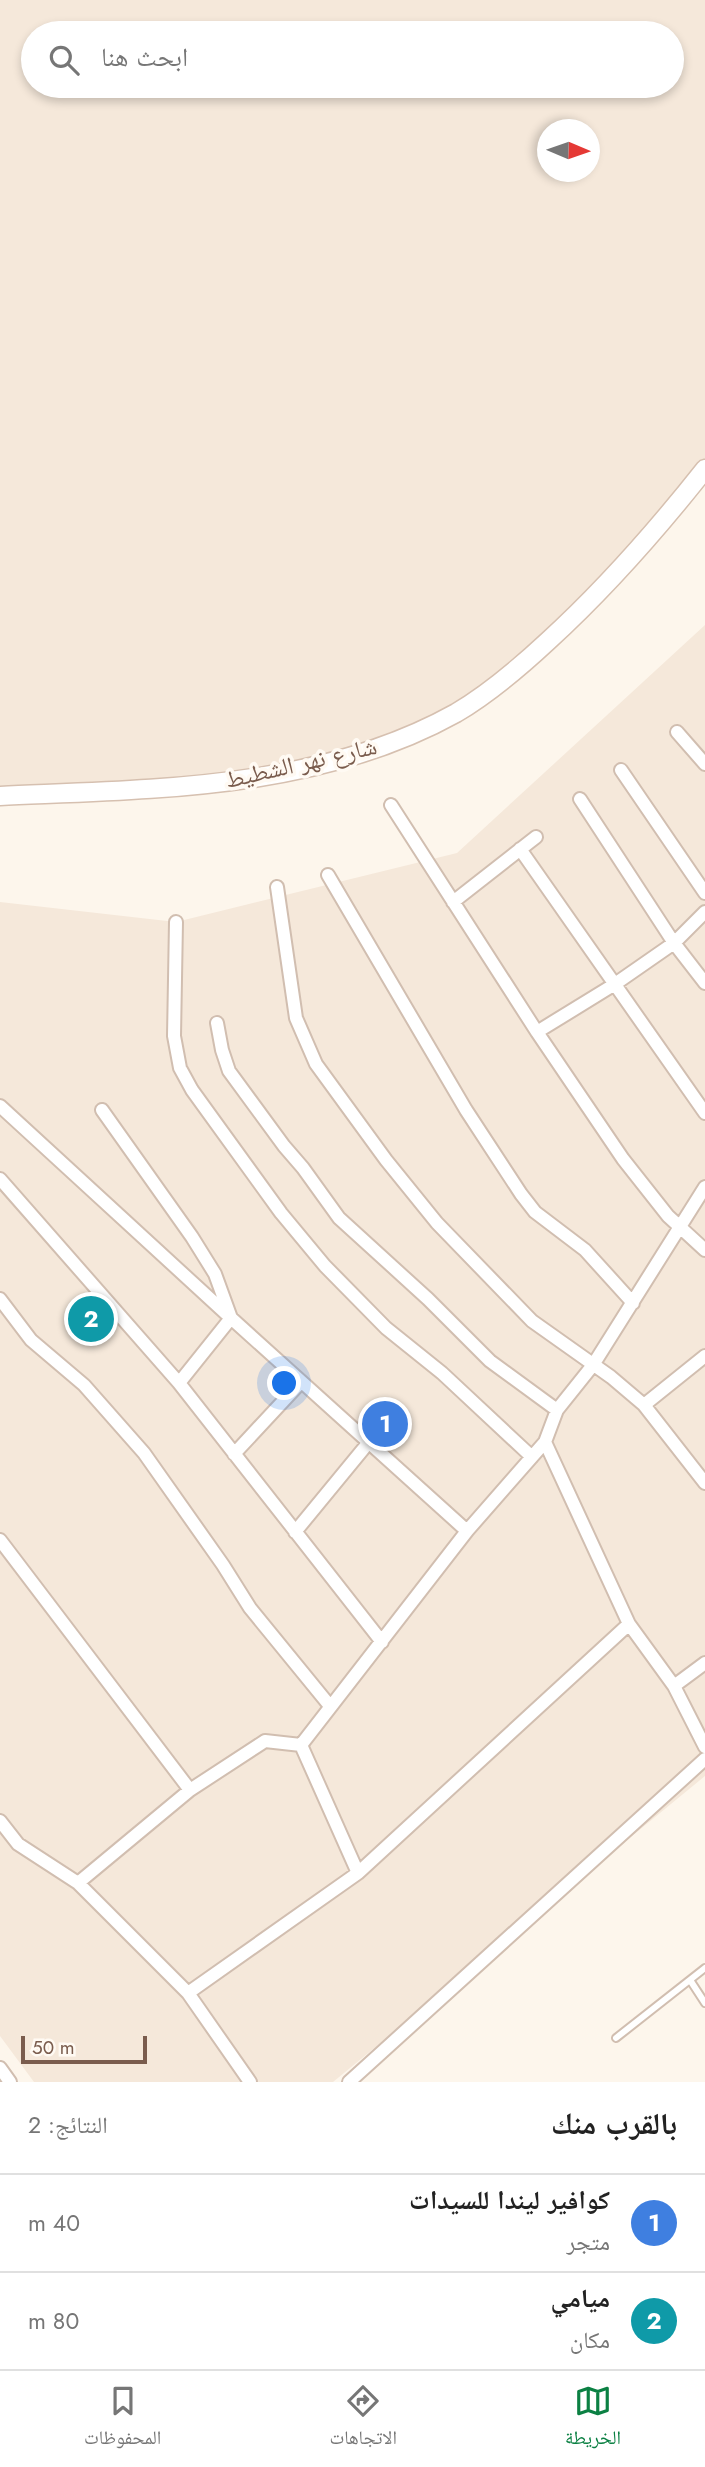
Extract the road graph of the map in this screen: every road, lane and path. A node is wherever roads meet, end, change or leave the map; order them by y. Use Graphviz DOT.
graph roads {
  1 [pos="705,468"];
  2 [pos="677,732"];
  3 [pos="705,764"];
  4 [pos="621,770"];
  5 [pos="0,796"];
  6 [pos="580,800"];
  7 [pos="391,805"];
  8 [pos="536,837"];
  9 [pos="520,849"];
  10 [pos="328,875"];
  11 [pos="277,887"];
  12 [pos="705,893"];
  13 [pos="453,902"];
  14 [pos="705,912"];
  15 [pos="176,922"];
  16 [pos="674,943"];
  17 [pos="705,983"];
  18 [pos="615,984"];
  19 [pos="218,1023"];
  20 [pos="537,1032"];
  21 [pos="0,1106"];
  22 [pos="102,1110"];
  23 [pos="705,1113"];
  24 [pos="0,1179"];
  25 [pos="705,1187"];
  26 [pos="680,1227"];
  27 [pos="705,1250"];
  28 [pos="0,1299"];
  29 [pos="633,1303"];
  30 [pos="231,1318"];
  31 [pos="705,1356"];
  32 [pos="593,1364"];
  33 [pos="302,1382"];
  34 [pos="179,1383"];
  35 [pos="644,1405"];
  36 [pos="558,1410"];
  37 [pos="545,1442"];
  38 [pos="369,1443"];
  39 [pos="234,1454"];
  40 [pos="532,1457"];
  41 [pos="705,1483"];
  42 [pos="467,1531"];
  43 [pos="295,1532"];
  44 [pos="0,1540"];
  45 [pos="629,1624"];
  46 [pos="382,1642"];
  47 [pos="705,1663"];
  48 [pos="674,1686"];
  49 [pos="330,1706"];
  50 [pos="301,1745"];
  51 [pos="705,1747"];
  52 [pos="705,1759"];
  53 [pos="190,1790"];
  54 [pos="0,1821"];
  55 [pos="358,1872"];
  56 [pos="78,1883"];
  57 [pos="705,1968"];
  58 [pos="690,1980"];
  59 [pos="188,1993"];
  60 [pos="705,2003"];
  61 [pos="616,2038"];
  62 [pos="0,2068"];
  63 [pos="10,2082"];
  64 [pos="250,2082"];
  65 [pos="349,2082"];
  1 -- 5 [label="main road, شارع نهر الشطيط"];
  2 -- 3 [label="street"];
  4 -- 12 [label="street"];
  6 -- 16 [label="street"];
  7 -- 13 [label="street"];
  8 -- 9 [label="street"];
  9 -- 13 [label="street"];
  9 -- 18 [label="street"];
  10 -- 29 [label="street"];
  11 -- 32 [label="street"];
  13 -- 20 [label="street"];
  14 -- 16 [label="street"];
  15 -- 40 [label="street"];
  16 -- 17 [label="street"];
  16 -- 18 [label="street"];
  18 -- 20 [label="street"];
  18 -- 23 [label="street"];
  19 -- 36 [label="street"];
  20 -- 26 [label="street"];
  21 -- 30 [label="street"];
  22 -- 30 [label="street"];
  24 -- 34 [label="street"];
  25 -- 26 [label="street"];
  26 -- 27 [label="street"];
  26 -- 29 [label="street"];
  28 -- 49 [label="street"];
  29 -- 32 [label="street"];
  30 -- 33 [label="street"];
  30 -- 34 [label="street"];
  31 -- 35 [label="street"];
  32 -- 35 [label="street"];
  32 -- 36 [label="street"];
  33 -- 38 [label="street"];
  33 -- 39 [label="street"];
  34 -- 39 [label="street"];
  35 -- 41 [label="street"];
  36 -- 37 [label="street"];
  37 -- 40 [label="street"];
  37 -- 45 [label="street"];
  38 -- 42 [label="street"];
  38 -- 43 [label="street"];
  39 -- 43 [label="street"];
  40 -- 42 [label="street"];
  42 -- 46 [label="street"];
  43 -- 46 [label="street"];
  44 -- 53 [label="street"];
  45 -- 48 [label="street"];
  45 -- 55 [label="street"];
  46 -- 49 [label="street"];
  47 -- 48 [label="street"];
  48 -- 51 [label="street"];
  49 -- 50 [label="street"];
  50 -- 53 [label="street"];
  50 -- 55 [label="street"];
  52 -- 65 [label="street"];
  53 -- 56 [label="street"];
  54 -- 56 [label="street"];
  55 -- 59 [label="street"];
  56 -- 59 [label="street"];
  57 -- 58 [label="lane"];
  58 -- 60 [label="lane"];
  58 -- 61 [label="lane"];
  59 -- 64 [label="street"];
  62 -- 63 [label="street"];
}
